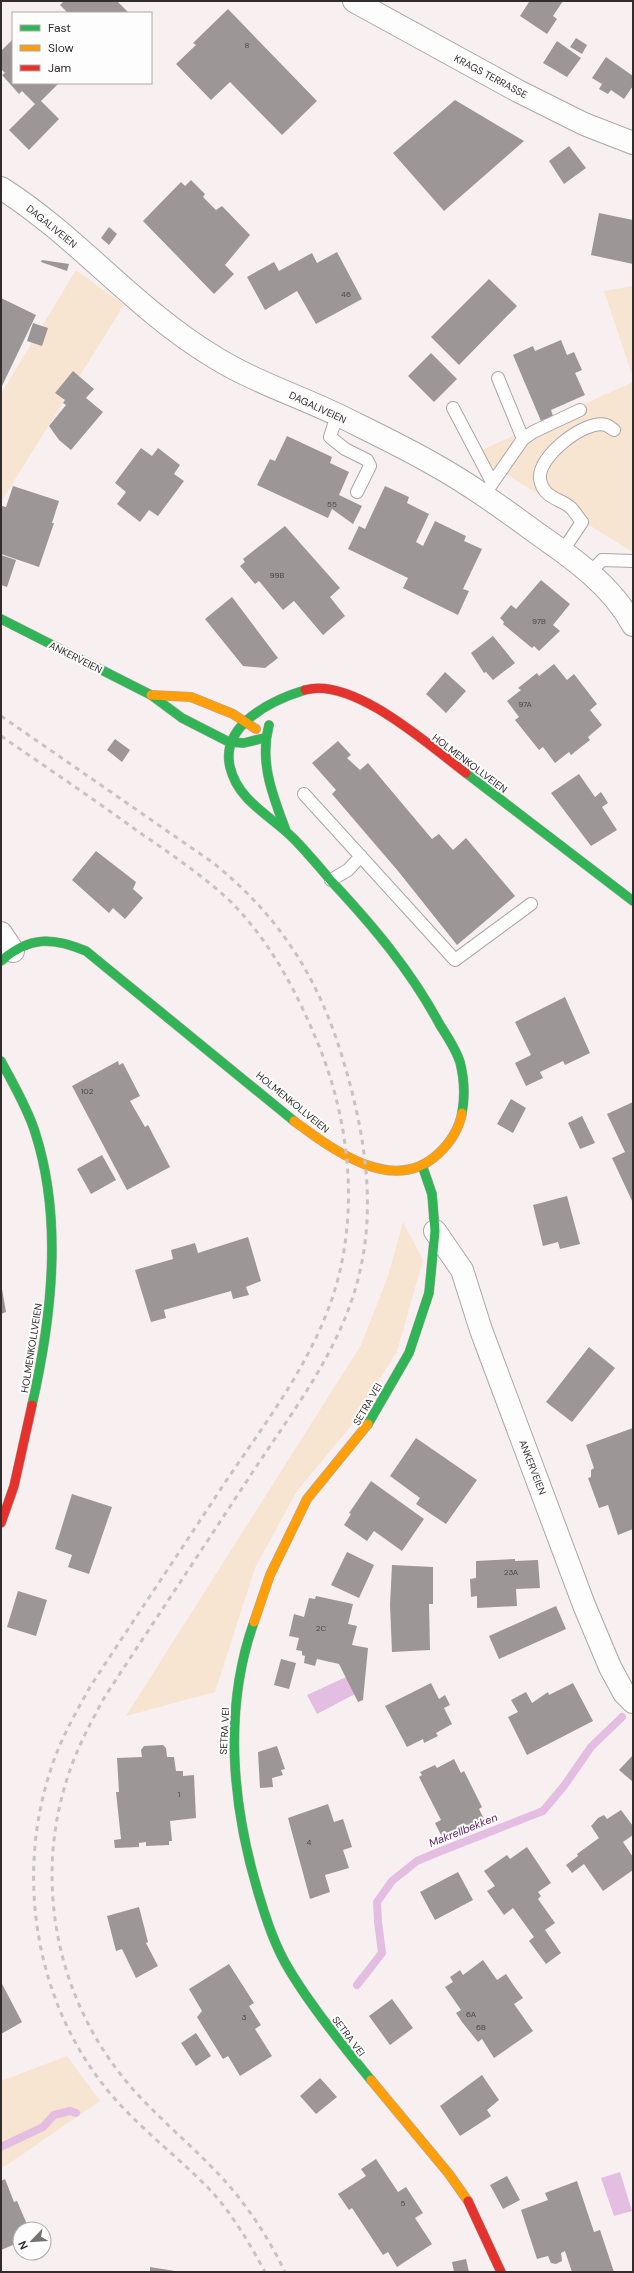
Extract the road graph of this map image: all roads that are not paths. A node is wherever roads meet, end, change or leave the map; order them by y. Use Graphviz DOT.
graph roads {
  1 [pos="354,1"];
  2 [pos="633,143"];
  3 [pos="1,188"];
  4 [pos="498,378"];
  5 [pos="453,408"];
  6 [pos="580,410"];
  7 [pos="337,415"];
  8 [pos="614,430"];
  9 [pos="523,439"];
  10 [pos="488,489"];
  11 [pos="357,492"];
  12 [pos="562,552"];
  13 [pos="633,561"];
  14 [pos="590,573"];
  15 [pos="1,619"];
  16 [pos="633,625"];
  17 [pos="151,694"];
  18 [pos="278,702"];
  19 [pos="246,722"];
  20 [pos="264,738"];
  21 [pos="229,742"];
  22 [pos="304,794"];
  23 [pos="286,831"];
  24 [pos="361,856"];
  25 [pos="331,880"];
  26 [pos="633,901"];
  27 [pos="531,904"];
  28 [pos="1,933"];
  29 [pos="7,956"];
  30 [pos="1,1061"];
  31 [pos="422,1165"];
  32 [pos="435,1231"];
  33 [pos="1,1523"];
  34 [pos="633,1702"];
  35 [pos="501,2272"];
  1 -- 2 [label="street, KRAGS TERRASSE"];
  3 -- 7 [label="street, DAGALIVEIEN"];
  4 -- 9 [label="lane"];
  5 -- 10 [label="lane"];
  6 -- 9 [label="lane"];
  7 -- 10 [label="street, DAGALIVEIEN"];
  7 -- 11 [label="lane"];
  8 -- 12 [label="lane"];
  9 -- 10 [label="lane"];
  10 -- 12 [label="street, DAGALIVEIEN"];
  12 -- 14 [label="street, DAGALIVEIEN"];
  13 -- 14 [label="lane"];
  14 -- 16 [label="street, DAGALIVEIEN"];
  15 -- 17 [label="main road, ANKERVEIEN"];
  17 -- 19 [label="main road, ANKERVEIEN"];
  17 -- 21 [label="main road, ANKERVEIEN"];
  18 -- 19 [label="main road, HOLMENKOLLVEIEN"];
  18 -- 20 [label="main road, HOLMENKOLLVEIEN"];
  18 -- 26 [label="main road, HOLMENKOLLVEIEN"];
  19 -- 20 [label="main road, ANKERVEIEN"];
  19 -- 21 [label="main road, HOLMENKOLLVEIEN"];
  20 -- 21 [label="main road, ANKERVEIEN"];
  20 -- 23 [label="main road, HOLMENKOLLVEIEN"];
  21 -- 23 [label="main road, HOLMENKOLLVEIEN"];
  22 -- 24 [label="lane"];
  23 -- 25 [label="main road, HOLMENKOLLVEIEN"];
  24 -- 25 [label="lane"];
  24 -- 27 [label="lane"];
  25 -- 31 [label="main road, HOLMENKOLLVEIEN"];
  28 -- 29 [label="street"];
  29 -- 31 [label="main road, HOLMENKOLLVEIEN"];
  30 -- 33 [label="main road, HOLMENKOLLVEIEN"];
  31 -- 32 [label="main road, SETRA VEI"];
  32 -- 34 [label="street, ANKERVEIEN"];
  32 -- 35 [label="main road, SETRA VEI"];
}
